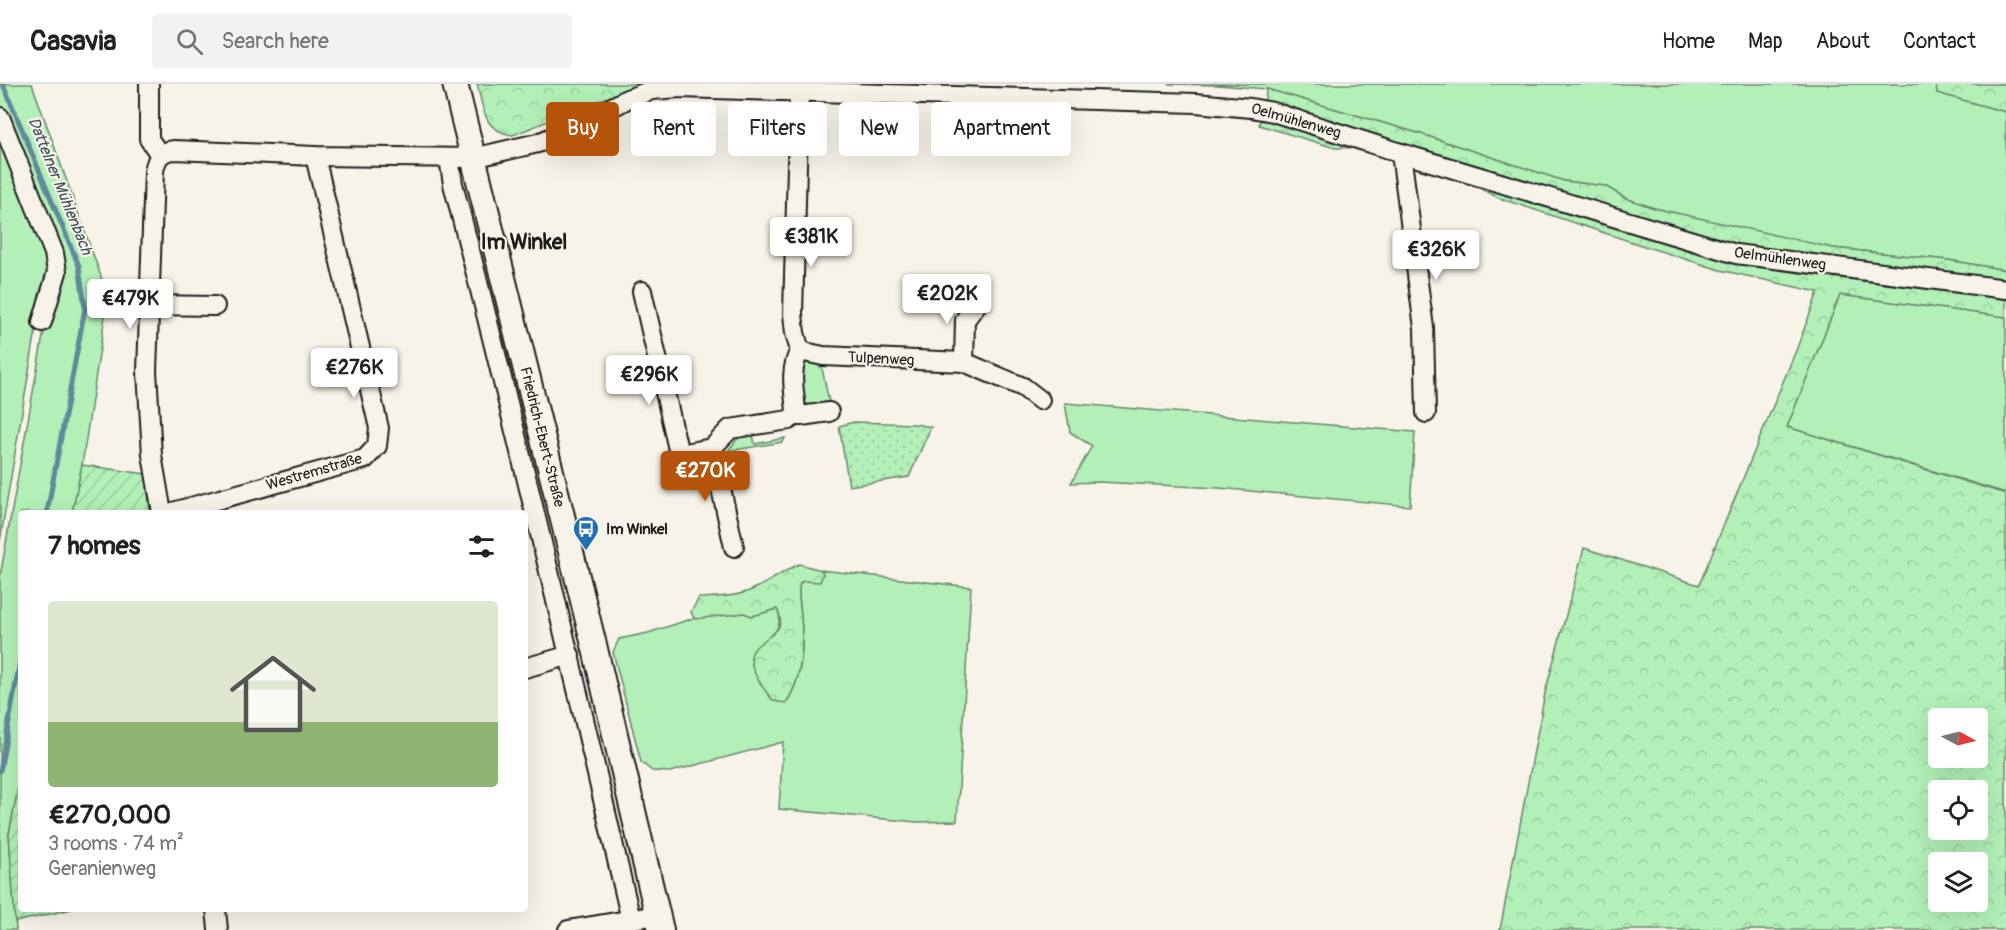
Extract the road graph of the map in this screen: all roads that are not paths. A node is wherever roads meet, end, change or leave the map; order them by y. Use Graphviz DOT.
graph roads {
  1 [pos="149,84"];
  2 [pos="455,84"];
  3 [pos="799,92"];
  4 [pos="0,117"];
  5 [pos="1401,153"];
  6 [pos="160,155"];
  7 [pos="315,156"];
  8 [pos="449,158"];
  9 [pos="473,158"];
  10 [pos="2006,289"];
  11 [pos="642,291"];
  12 [pos="977,304"];
  13 [pos="149,305"];
  14 [pos="215,306"];
  15 [pos="42,322"];
  16 [pos="800,351"];
  17 [pos="964,362"];
  18 [pos="1040,400"];
  19 [pos="829,412"];
  20 [pos="1426,413"];
  21 [pos="791,418"];
  22 [pos="712,448"];
  23 [pos="161,510"];
  24 [pos="180,510"];
  25 [pos="734,547"];
  26 [pos="570,656"];
  27 [pos="528,667"];
  28 [pos="216,912"];
  29 [pos="631,920"];
  30 [pos="659,923"];
  31 [pos="218,930"];
  32 [pos="568,930"];
  1 -- 6 [label="street"];
  2 -- 9 [label="main road, Friedrich-Ebert-Straße"];
  3 -- 5 [label="street, Oelmühlenweg"];
  3 -- 9 [label="street, Oelmühlenweg"];
  3 -- 16 [label="street"];
  4 -- 15 [label="street"];
  5 -- 10 [label="street, Oelmühlenweg"];
  5 -- 20 [label="street"];
  6 -- 7 [label="street"];
  6 -- 13 [label="street"];
  7 -- 8 [label="street"];
  7 -- 24 [label="street, Westremstraße"];
  8 -- 9 [label="street"];
  8 -- 26 [label="street, Friedrich-Ebert-Straße"];
  9 -- 30 [label="main road, Friedrich-Ebert-Straße"];
  11 -- 22 [label="street"];
  12 -- 17 [label="street"];
  13 -- 14 [label="street"];
  13 -- 23 [label="street"];
  16 -- 17 [label="street, Tulpenweg"];
  16 -- 21 [label="street"];
  17 -- 18 [label="street, Tulpenweg"];
  19 -- 21 [label="street"];
  21 -- 22 [label="street"];
  22 -- 25 [label="street"];
  26 -- 27 [label="street"];
  26 -- 29 [label="street, Friedrich-Ebert-Straße"];
  28 -- 31 [label="street"];
  29 -- 30 [label="street"];
  29 -- 32 [label="street"];
}
